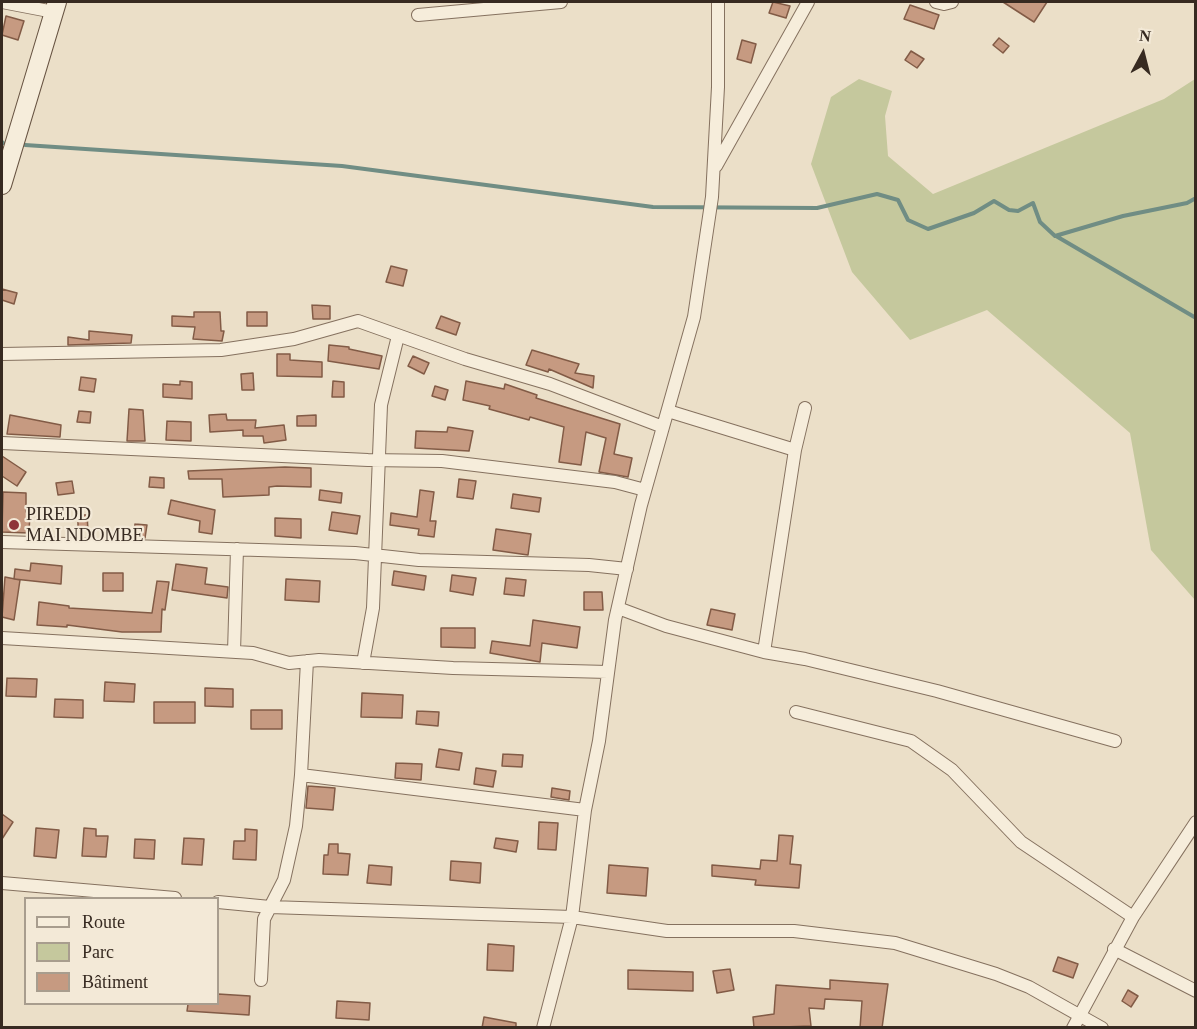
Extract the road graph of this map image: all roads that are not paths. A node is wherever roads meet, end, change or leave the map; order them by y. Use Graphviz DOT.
graph roads {
  1 [pos="2,2"];
  2 [pos="561,2"];
  3 [pos="718,2"];
  4 [pos="808,2"];
  5 [pos="936,2"];
  6 [pos="952,2"];
  7 [pos="55,7"];
  8 [pos="418,15"];
  9 [pos="714,169"];
  10 [pos="2,185"];
  11 [pos="398,336"];
  12 [pos="2,354"];
  13 [pos="805,408"];
  14 [pos="668,411"];
  15 [pos="663,427"];
  16 [pos="2,443"];
  17 [pos="795,450"];
  18 [pos="379,461"];
  19 [pos="645,490"];
  20 [pos="2,542"];
  21 [pos="237,549"];
  22 [pos="375,555"];
  23 [pos="627,569"];
  24 [pos="618,608"];
  25 [pos="2,638"];
  26 [pos="234,652"];
  27 [pos="764,652"];
  28 [pos="307,661"];
  29 [pos="363,663"];
  30 [pos="608,672"];
  31 [pos="796,712"];
  32 [pos="1115,741"];
  33 [pos="300,775"];
  34 [pos="585,810"];
  35 [pos="1196,822"];
  36 [pos="2,883"];
  37 [pos="163,897"];
  38 [pos="219,902"];
  39 [pos="270,907"];
  40 [pos="572,917"];
  41 [pos="1133,917"];
  42 [pos="1114,949"];
  43 [pos="261,980"];
  44 [pos="1196,991"];
  45 [pos="1077,1015"];
  46 [pos="543,1028"];
  47 [pos="1072,1028"];
  48 [pos="1102,1028"];
  1 -- 7 [label="street"];
  2 -- 8 [label="street"];
  3 -- 9 [label="street"];
  4 -- 9 [label="street"];
  5 -- 6 [label="street"];
  7 -- 10 [label="street"];
  9 -- 14 [label="street"];
  11 -- 12 [label="street"];
  11 -- 15 [label="street"];
  11 -- 18 [label="street"];
  13 -- 17 [label="street"];
  14 -- 15 [label="street"];
  14 -- 17 [label="street"];
  15 -- 19 [label="street"];
  16 -- 18 [label="street"];
  17 -- 27 [label="street"];
  18 -- 19 [label="street"];
  18 -- 22 [label="street"];
  19 -- 23 [label="street"];
  20 -- 21 [label="street"];
  21 -- 22 [label="street"];
  21 -- 26 [label="street"];
  22 -- 23 [label="street"];
  22 -- 29 [label="street"];
  23 -- 24 [label="street"];
  24 -- 27 [label="street"];
  24 -- 30 [label="street"];
  25 -- 26 [label="street"];
  26 -- 28 [label="street"];
  27 -- 32 [label="street"];
  28 -- 29 [label="street"];
  28 -- 33 [label="street"];
  29 -- 30 [label="street"];
  30 -- 34 [label="street"];
  31 -- 41 [label="street"];
  33 -- 34 [label="street"];
  33 -- 39 [label="street"];
  34 -- 40 [label="street"];
  35 -- 41 [label="street"];
  36 -- 37 [label="street"];
  38 -- 39 [label="street"];
  39 -- 40 [label="street"];
  39 -- 43 [label="street"];
  40 -- 45 [label="street"];
  40 -- 46 [label="street"];
  41 -- 42 [label="street"];
  42 -- 44 [label="street"];
  42 -- 45 [label="street"];
  45 -- 47 [label="street"];
  45 -- 48 [label="street"];
}
